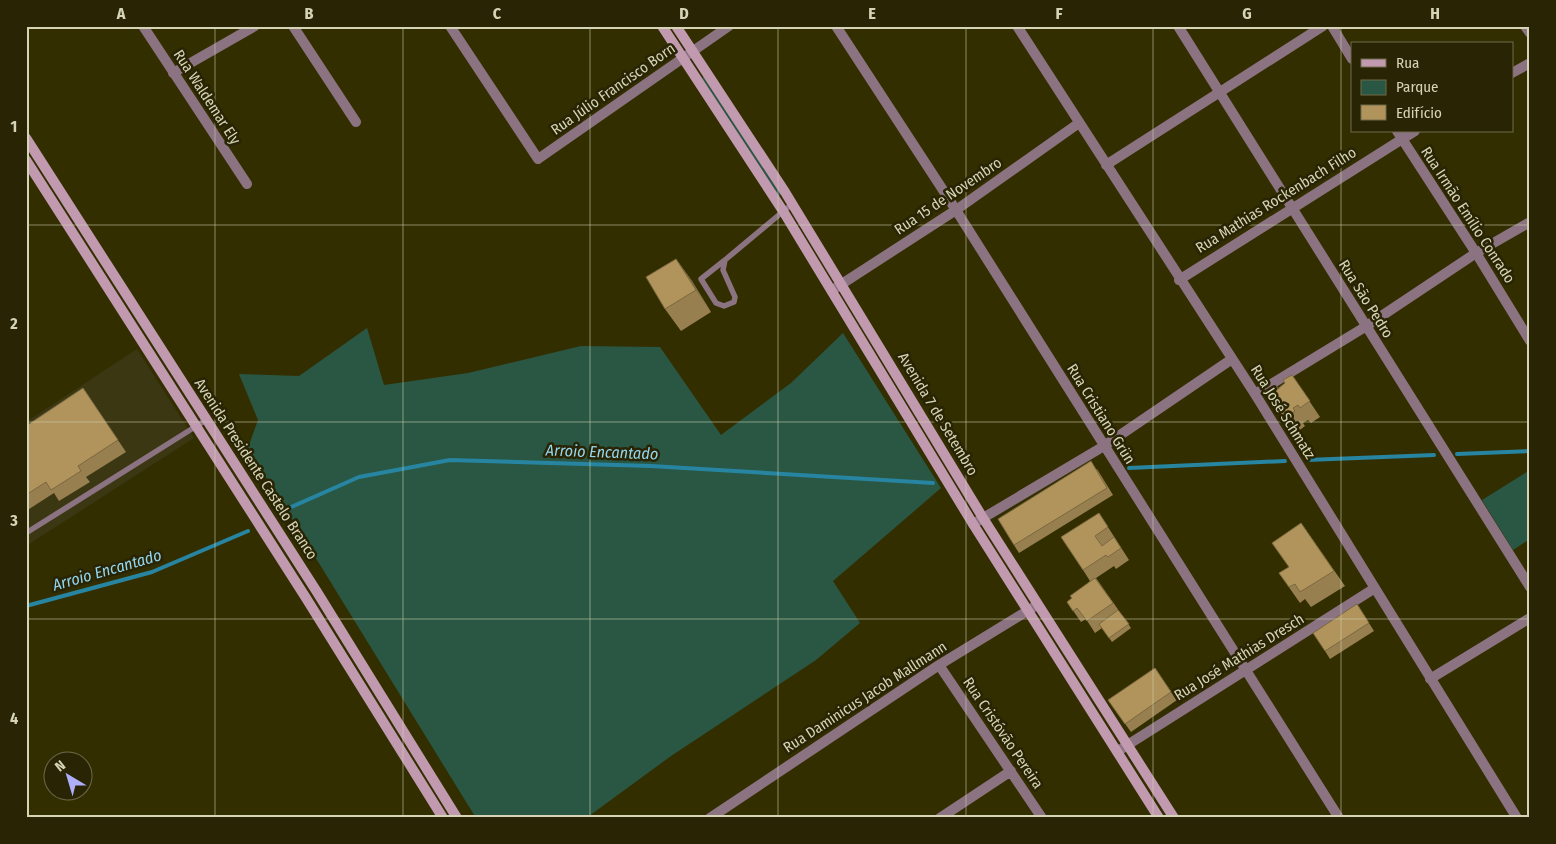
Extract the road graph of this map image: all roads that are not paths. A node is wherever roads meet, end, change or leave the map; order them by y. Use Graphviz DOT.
graph roads {
  1 [pos="143,26"];
  2 [pos="255,26"];
  3 [pos="294,26"];
  4 [pos="450,26"];
  5 [pos="662,26"];
  6 [pos="676,26"];
  7 [pos="729,26"];
  8 [pos="836,26"];
  9 [pos="1017,26"];
  10 [pos="1178,26"];
  11 [pos="1322,26"];
  12 [pos="1332,26"];
  13 [pos="1525,26"];
  14 [pos="1530,33"];
  15 [pos="693,52"];
  16 [pos="1351,57"];
  17 [pos="684,60"];
  18 [pos="1530,62"];
  19 [pos="173,72"];
  20 [pos="1514,72"];
  21 [pos="1219,91"];
  22 [pos="356,122"];
  23 [pos="1079,123"];
  24 [pos="1399,135"];
  25 [pos="26,138"];
  26 [pos="26,160"];
  27 [pos="1106,165"];
  28 [pos="247,184"];
  29 [pos="792,204"];
  30 [pos="1292,207"];
  31 [pos="956,210"];
  32 [pos="783,211"];
  33 [pos="1530,222"];
  34 [pos="1476,254"];
  35 [pos="725,260"];
  36 [pos="1179,280"];
  37 [pos="841,285"];
  38 [pos="831,291"];
  39 [pos="1365,327"];
  40 [pos="1530,341"];
  41 [pos="164,354"];
  42 [pos="154,360"];
  43 [pos="1232,360"];
  44 [pos="1255,394"];
  45 [pos="206,420"];
  46 [pos="196,425"];
  47 [pos="1104,446"];
  48 [pos="983,518"];
  49 [pos="973,524"];
  50 [pos="26,533"];
  51 [pos="1530,587"];
  52 [pos="1375,588"];
  53 [pos="1033,608"];
  54 [pos="1530,618"];
  55 [pos="1067,661"];
  56 [pos="939,665"];
  57 [pos="1245,672"];
  58 [pos="1430,679"];
  59 [pos="1128,745"];
  60 [pos="1118,751"];
  61 [pos="1010,771"];
  62 [pos="443,818"];
  63 [pos="457,818"];
  64 [pos="710,818"];
  65 [pos="940,818"];
  66 [pos="1042,818"];
  67 [pos="1160,818"];
  68 [pos="1174,818"];
  69 [pos="1339,818"];
  70 [pos="1517,818"];
  1 -- 19 [label="street, Rua Waldemar Ely"];
  2 -- 19 [label="street"];
  3 -- 22 [label="street"];
  4 -- 17 [label="street, Rua Júlio Francisco Born"];
  5 -- 17 [label="main road, Avenida 7 de Setembro"];
  6 -- 15 [label="main road, Avenida 7 de Setembro"];
  7 -- 15 [label="street, Rua Júlio Francisco Born"];
  8 -- 31 [label="street, Rua Cristiano Grün"];
  9 -- 23 [label="street, Rua José Schmatz"];
  10 -- 21 [label="street, Rua São Pedro"];
  11 -- 21 [label="street"];
  12 -- 16 [label="street"];
  13 -- 14 [label="street"];
  15 -- 17 [label="street, Rua Júlio Francisco Born"];
  15 -- 29 [label="main road, Avenida 7 de Setembro"];
  17 -- 32 [label="main road, Avenida 7 de Setembro"];
  18 -- 20 [label="street"];
  19 -- 28 [label="street, Rua Waldemar Ely"];
  21 -- 27 [label="street"];
  21 -- 30 [label="street, Rua São Pedro"];
  23 -- 27 [label="street, Rua José Schmatz"];
  23 -- 31 [label="street, Rua 15 de Novembro"];
  24 -- 30 [label="street, Rua Mathias Rockenbach Filho"];
  24 -- 34 [label="street, Rua Irmão Emílio Conrado"];
  25 -- 41 [label="main road, Avenida Presidente Castelo Branco"];
  26 -- 42 [label="main road, Avenida Presidente Castelo Branco"];
  27 -- 36 [label="street, Rua José Schmatz"];
  29 -- 32 [label="lane"];
  29 -- 37 [label="main road, Avenida 7 de Setembro"];
  30 -- 36 [label="street, Rua Mathias Rockenbach Filho"];
  30 -- 39 [label="street, Rua São Pedro"];
  31 -- 37 [label="street, Rua 15 de Novembro"];
  31 -- 47 [label="street, Rua Cristiano Grün"];
  32 -- 35 [label="lane"];
  32 -- 38 [label="main road, Avenida 7 de Setembro"];
  33 -- 34 [label="street"];
  34 -- 39 [label="street"];
  34 -- 40 [label="street, Rua Irmão Emílio Conrado"];
  35 -- 35 [label="lane"];
  36 -- 43 [label="street, Rua José Schmatz"];
  37 -- 38 [label="street, Rua 15 de Novembro"];
  37 -- 48 [label="main road, Avenida 7 de Setembro"];
  38 -- 49 [label="main road, Avenida 7 de Setembro"];
  39 -- 44 [label="street"];
  39 -- 51 [label="street, Rua São Pedro"];
  41 -- 42 [label="main road"];
  41 -- 45 [label="main road, Avenida Presidente Castelo Branco"];
  42 -- 46 [label="main road, Avenida Presidente Castelo Branco"];
  43 -- 44 [label="street, Rua José Schmatz"];
  43 -- 47 [label="street"];
  44 -- 52 [label="street, Rua José Schmatz"];
  45 -- 46 [label="lane"];
  45 -- 63 [label="main road, Avenida Presidente Castelo Branco"];
  46 -- 50 [label="lane"];
  46 -- 62 [label="main road, Avenida Presidente Castelo Branco"];
  47 -- 48 [label="street"];
  47 -- 57 [label="street, Rua Cristiano Grün"];
  48 -- 49 [label="street"];
  48 -- 53 [label="main road, Avenida 7 de Setembro"];
  49 -- 53 [label="main road, Avenida 7 de Setembro"];
  52 -- 57 [label="street, Rua José Mathias Dresch"];
  52 -- 58 [label="street, Rua José Schmatz"];
  53 -- 55 [label="main road, Avenida 7 de Setembro"];
  53 -- 56 [label="street, Rua Daminicus Jacob Mallmann"];
  54 -- 58 [label="street"];
  55 -- 59 [label="main road, Avenida 7 de Setembro"];
  55 -- 60 [label="main road, Avenida 7 de Setembro"];
  56 -- 61 [label="street, Rua Cristóvão Pereira"];
  56 -- 64 [label="street, Rua Daminicus Jacob Mallmann"];
  57 -- 59 [label="street, Rua José Mathias Dresch"];
  57 -- 69 [label="street, Rua Cristiano Grün"];
  58 -- 70 [label="street, Rua José Schmatz"];
  59 -- 60 [label="street, Rua José Mathias Dresch"];
  59 -- 68 [label="main road, Avenida 7 de Setembro"];
  60 -- 67 [label="main road, Avenida 7 de Setembro"];
  61 -- 65 [label="street"];
  61 -- 66 [label="street, Rua Cristóvão Pereira"];
}
